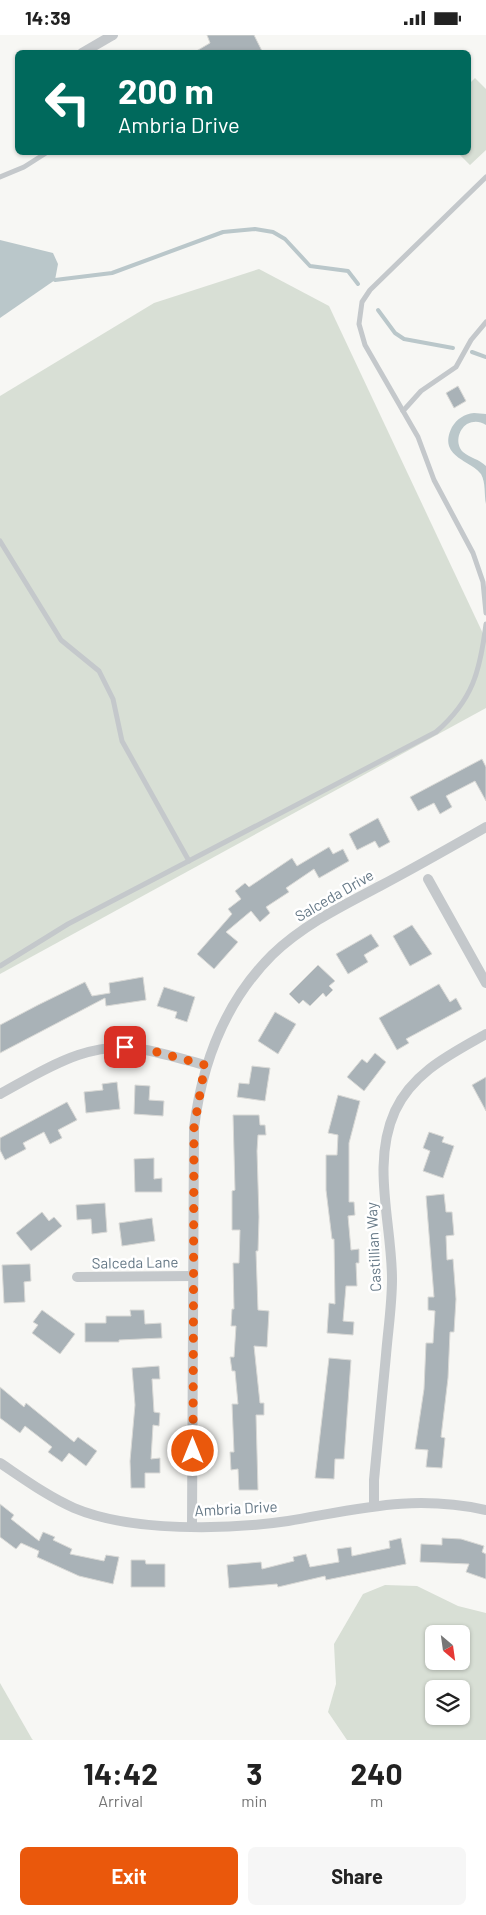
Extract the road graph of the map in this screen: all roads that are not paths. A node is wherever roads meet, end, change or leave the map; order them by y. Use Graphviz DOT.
graph roads {
  1 [pos="113,35"];
  2 [pos="87,50"];
  3 [pos="43,155"];
  4 [pos="0,177"];
  5 [pos="486,177"];
  6 [pos="486,322"];
  7 [pos="403,411"];
  8 [pos="0,541"];
  9 [pos="486,613"];
  10 [pos="486,624"];
  11 [pos="486,827"];
  12 [pos="189,861"];
  13 [pos="428,879"];
  14 [pos="0,966"];
  15 [pos="486,983"];
  16 [pos="486,1034"];
  17 [pos="205,1065"];
  18 [pos="0,1094"];
  19 [pos="193,1276"];
  20 [pos="77,1277"];
  21 [pos="0,1463"];
  22 [pos="374,1505"];
  23 [pos="486,1510"];
  24 [pos="192,1525"];
  1 -- 2 [label="street"];
  3 -- 4 [label="lane"];
  5 -- 7 [label="lane"];
  6 -- 7 [label="lane"];
  7 -- 9 [label="lane"];
  8 -- 12 [label="lane"];
  10 -- 12 [label="lane"];
  11 -- 17 [label="street, Salceda Drive"];
  12 -- 14 [label="lane"];
  13 -- 15 [label="street"];
  16 -- 22 [label="street, Castillian Way"];
  17 -- 18 [label="street"];
  17 -- 19 [label="street, Salceda Drive"];
  19 -- 20 [label="street, Salceda Lane"];
  19 -- 24 [label="street, Salceda Drive"];
  21 -- 24 [label="street, Ambria Drive"];
  22 -- 23 [label="street, Ambria Drive"];
  22 -- 24 [label="street, Ambria Drive"];
}
